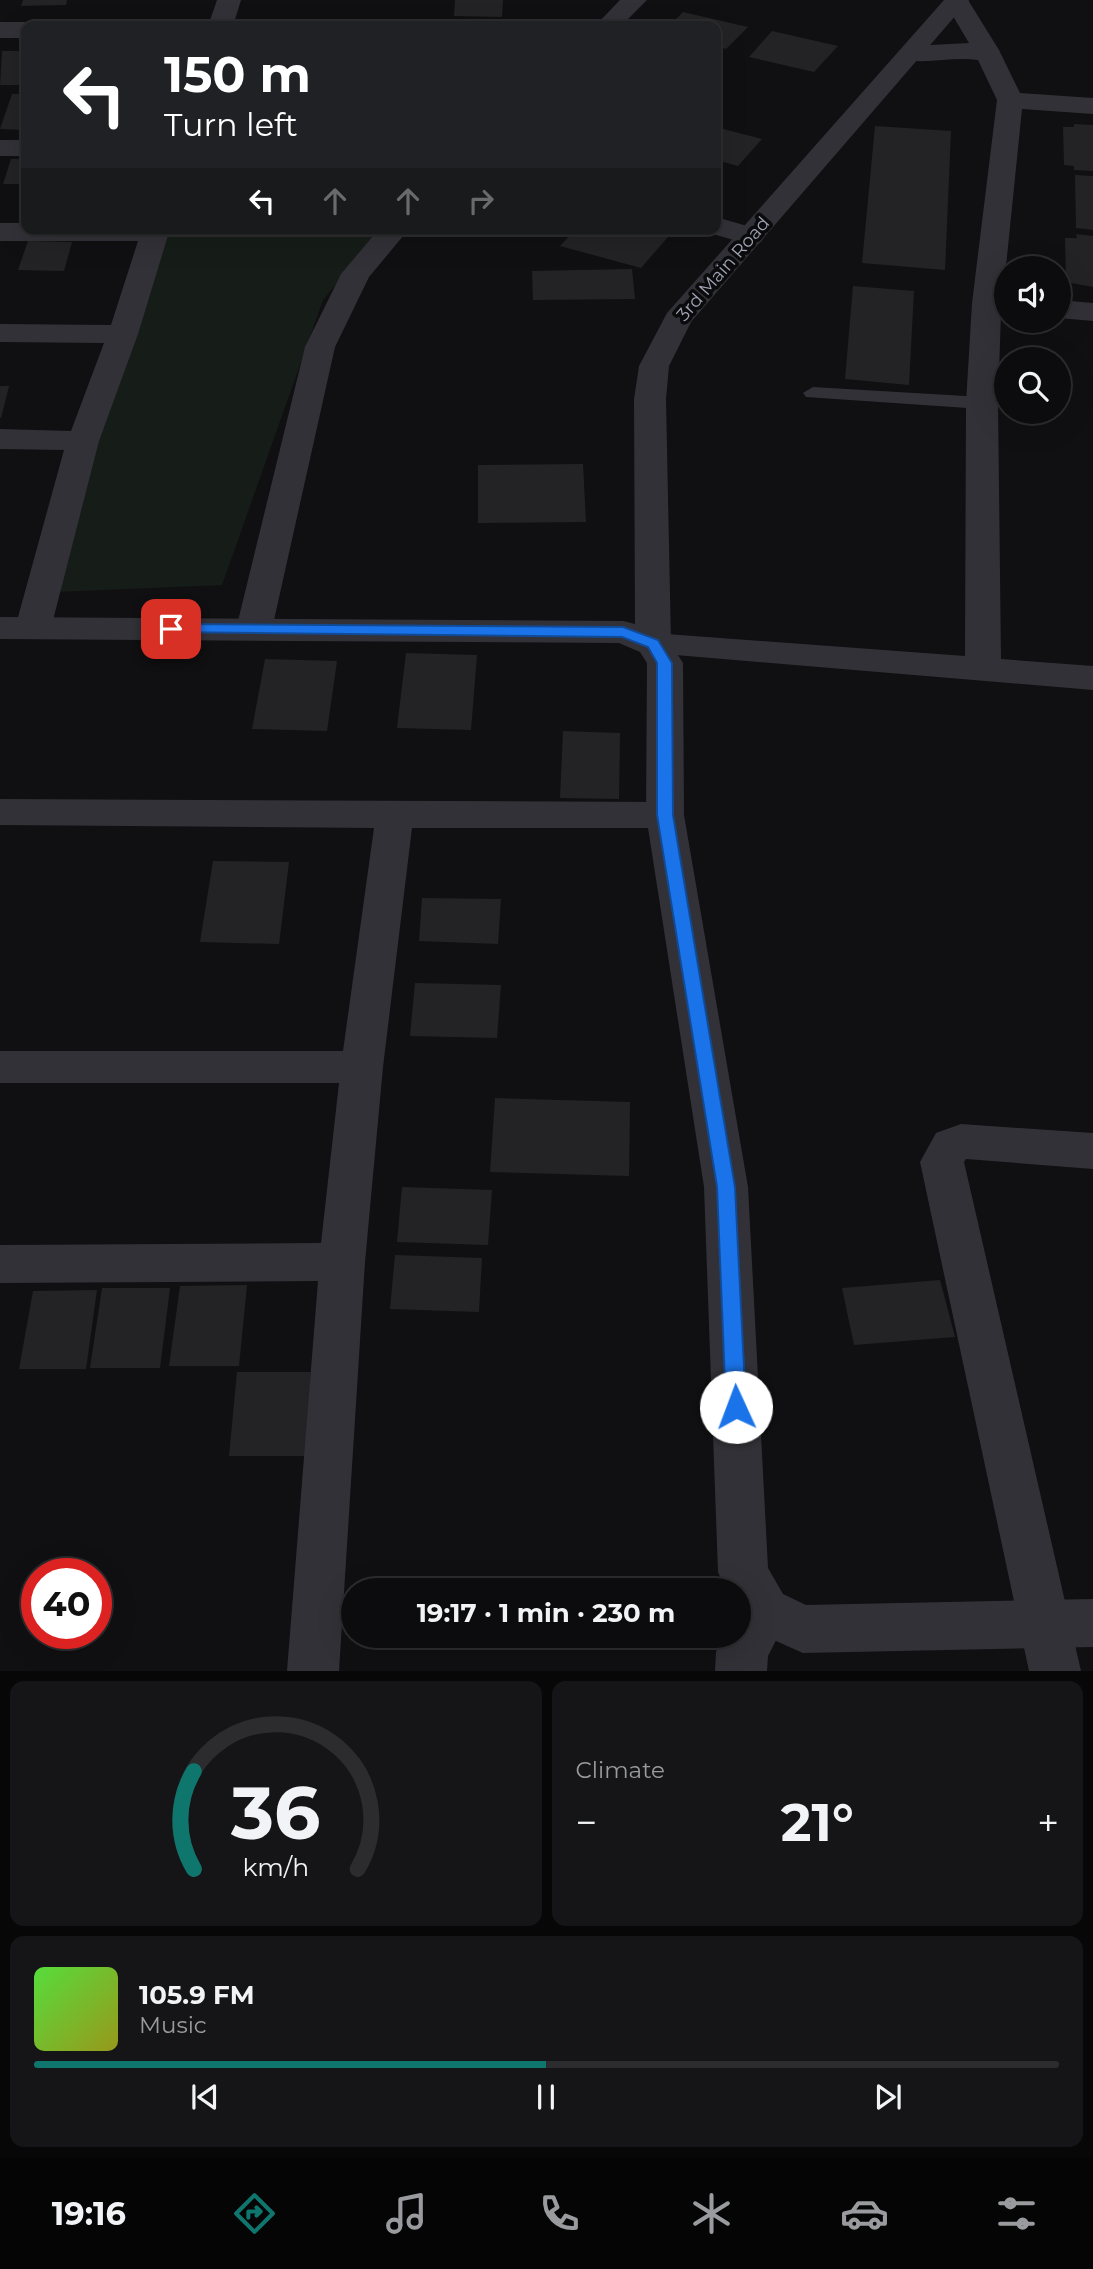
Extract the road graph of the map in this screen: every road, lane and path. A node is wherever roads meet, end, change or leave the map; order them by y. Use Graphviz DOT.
graph roads {
  1 [pos="229,0"];
  2 [pos="635,0"];
  3 [pos="957,1"];
  4 [pos="223,21"];
  5 [pos="612,21"];
  6 [pos="0,30"];
  7 [pos="21,30"];
  8 [pos="911,54"];
  9 [pos="988,54"];
  10 [pos="1010,100"];
  11 [pos="1093,106"];
  12 [pos="0,148"];
  13 [pos="21,148"];
  14 [pos="721,227"];
  15 [pos="0,232"];
  16 [pos="21,232"];
  17 [pos="154,235"];
  18 [pos="390,235"];
  19 [pos="751,236"];
  20 [pos="1000,256"];
  21 [pos="1071,310"];
  22 [pos="1093,312"];
  23 [pos="994,324"];
  24 [pos="0,333"];
  25 [pos="123,334"];
  26 [pos="813,393"];
  27 [pos="982,403"];
  28 [pos="0,439"];
  29 [pos="83,440"];
  30 [pos="17,628"];
  31 [pos="254,629"];
  32 [pos="653,644"];
  33 [pos="983,668"];
  34 [pos="1093,678"];
  35 [pos="0,812"];
  36 [pos="394,815"];
  37 [pos="665,815"];
  38 [pos="0,1067"];
  39 [pos="362,1067"];
  40 [pos="1093,1151"];
  41 [pos="342,1262"];
  42 [pos="0,1264"];
  43 [pos="765,1611"];
  44 [pos="1069,1623"];
  45 [pos="313,1671"];
  46 [pos="741,1671"];
  47 [pos="1055,1671"];
  1 -- 4 [label="street"];
  2 -- 5 [label="street"];
  3 -- 8 [label="street, 3rd Main Road"];
  3 -- 9 [label="street"];
  6 -- 7 [label="street"];
  8 -- 9 [label="street"];
  8 -- 19 [label="street, 3rd Main Road"];
  9 -- 10 [label="street"];
  10 -- 11 [label="street"];
  10 -- 20 [label="street"];
  12 -- 13 [label="street"];
  14 -- 19 [label="street"];
  15 -- 16 [label="street"];
  17 -- 25 [label="street"];
  18 -- 31 [label="street"];
  19 -- 32 [label="street, 3rd Main Road"];
  21 -- 22 [label="street"];
  23 -- 27 [label="street"];
  24 -- 25 [label="street"];
  25 -- 29 [label="street"];
  26 -- 27 [label="lane"];
  27 -- 33 [label="street"];
  28 -- 29 [label="street"];
  29 -- 30 [label="street"];
  30 -- 31 [label="street"];
  31 -- 32 [label="street"];
  32 -- 33 [label="street"];
  32 -- 37 [label="street"];
  33 -- 34 [label="street"];
  35 -- 36 [label="street"];
  36 -- 37 [label="street"];
  36 -- 39 [label="street"];
  37 -- 43 [label="street"];
  38 -- 39 [label="street"];
  39 -- 41 [label="street"];
  40 -- 44 [label="street"];
  41 -- 42 [label="street"];
  41 -- 45 [label="street"];
  43 -- 44 [label="street"];
  43 -- 46 [label="street"];
  44 -- 47 [label="street"];
}
